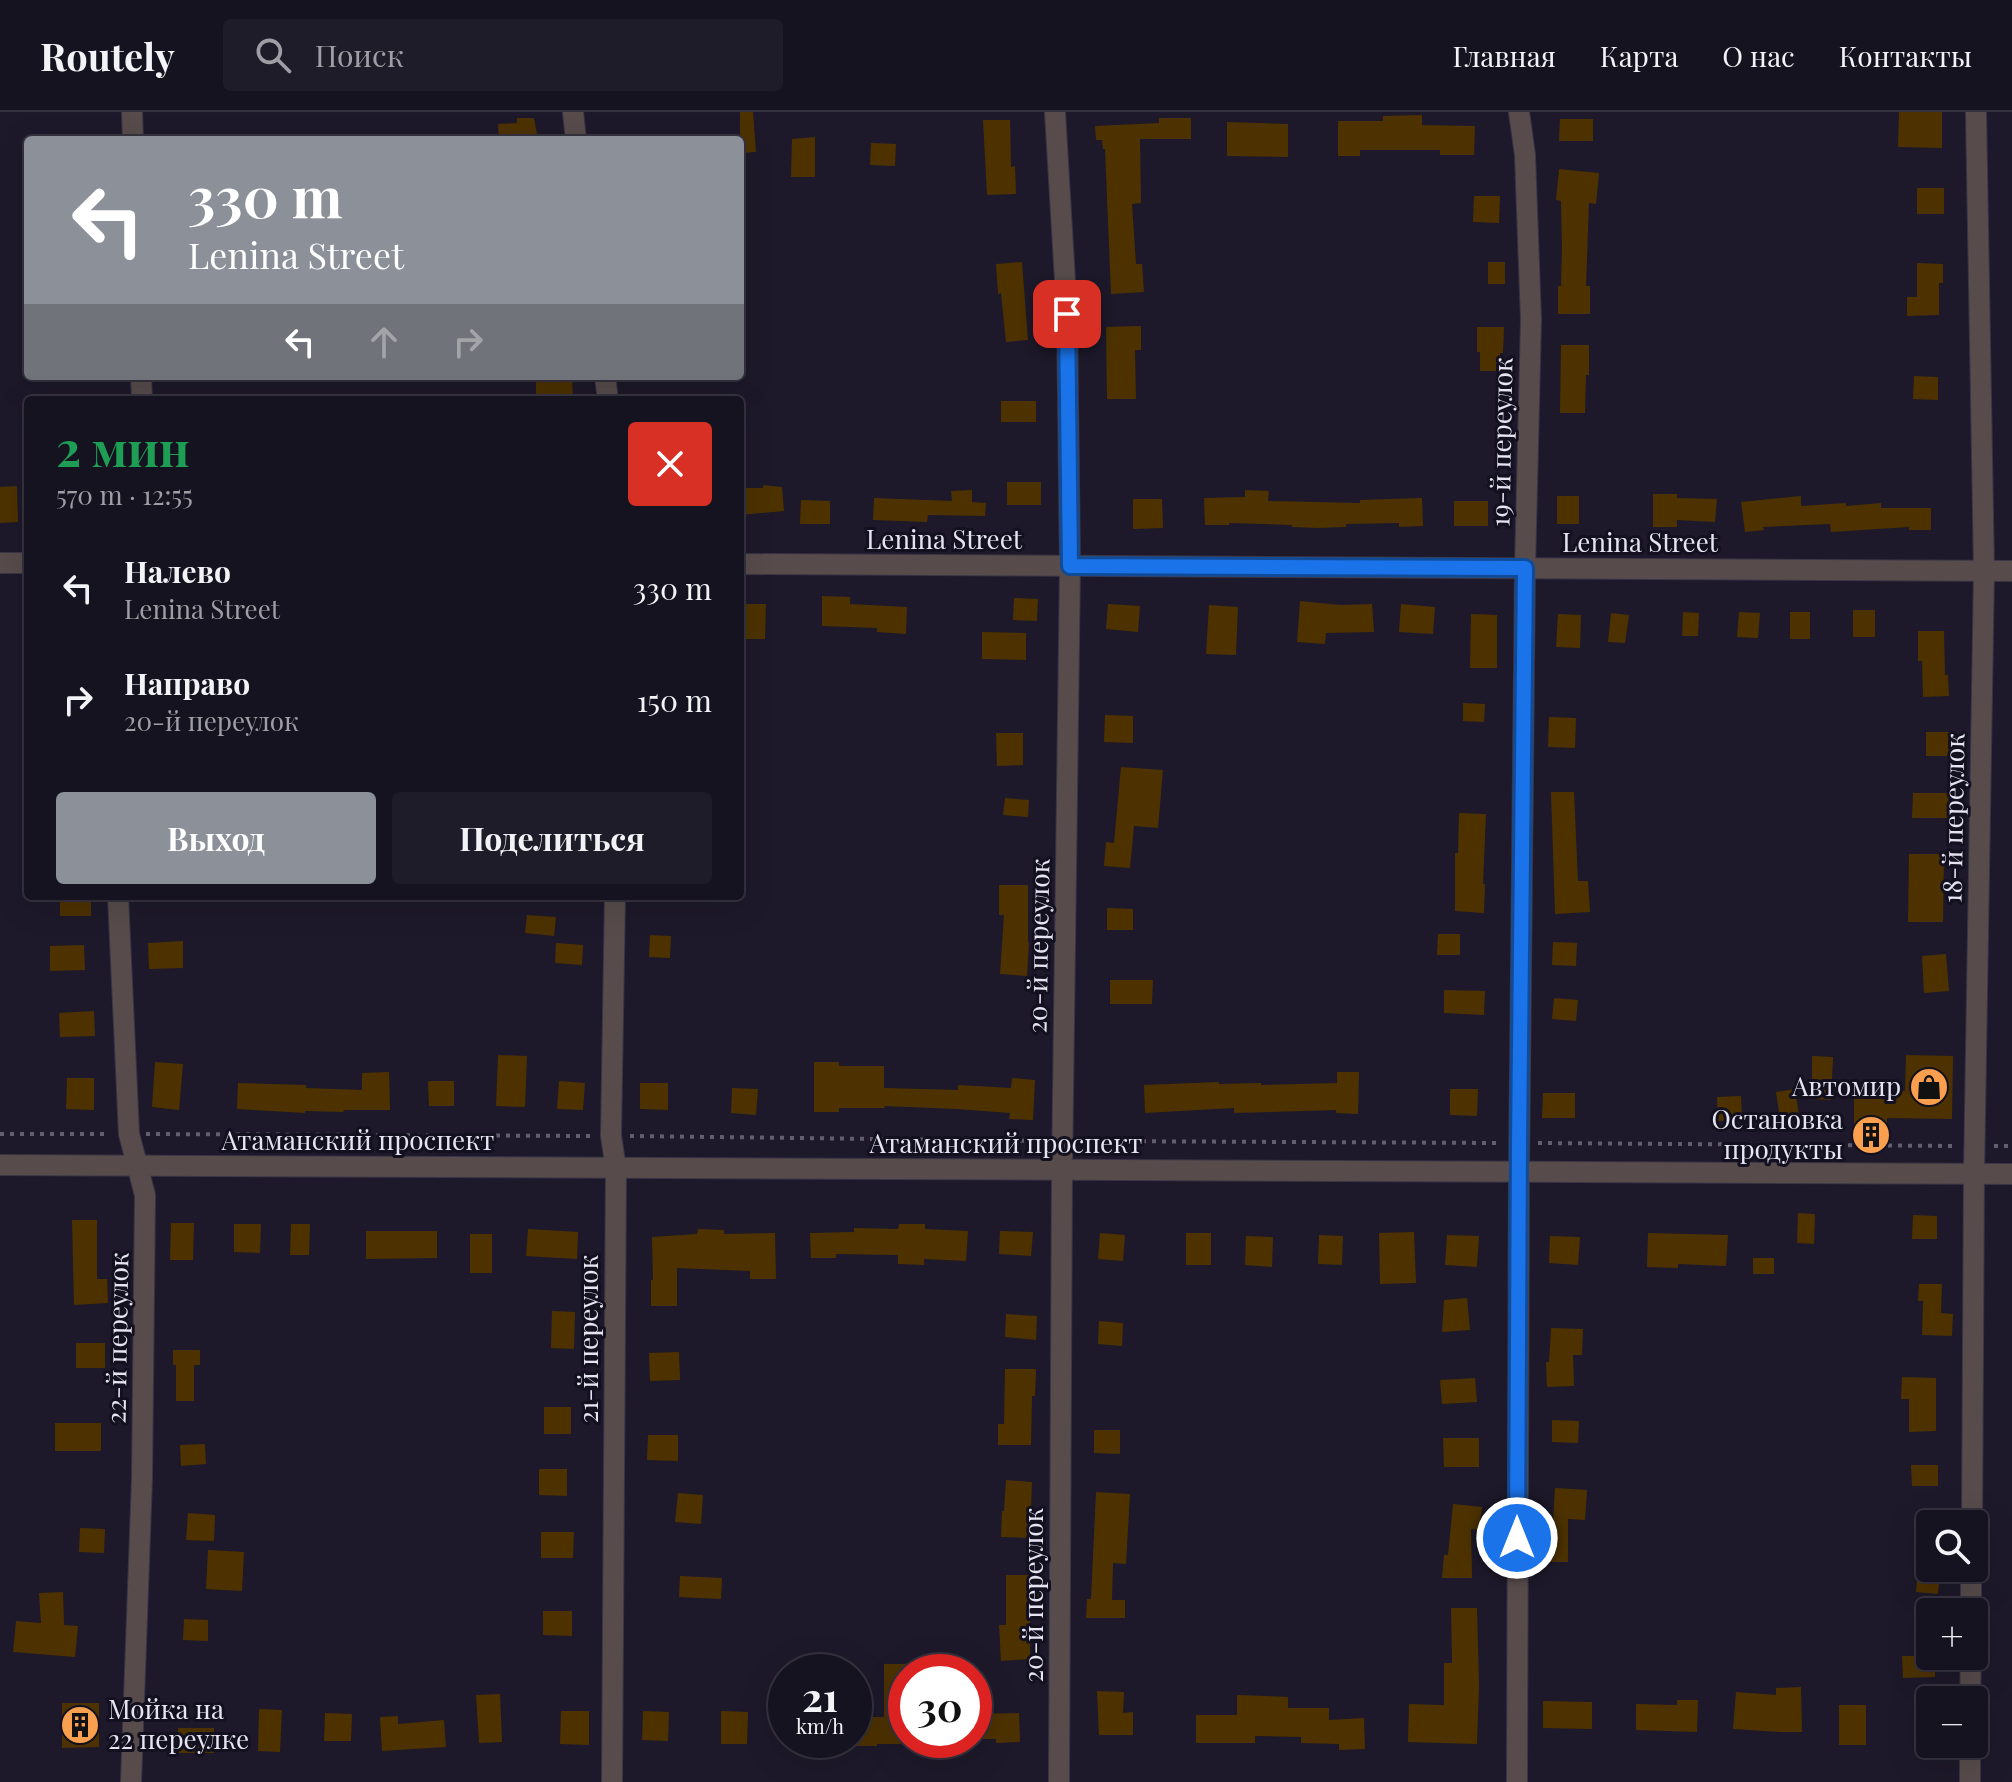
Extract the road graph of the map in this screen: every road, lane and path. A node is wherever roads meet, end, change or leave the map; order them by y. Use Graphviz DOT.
graph roads {
  1 [pos="132,112"];
  2 [pos="573,112"];
  3 [pos="1055,112"];
  4 [pos="1519,112"];
  5 [pos="1976,112"];
  6 [pos="133,136"];
  7 [pos="576,136"];
  8 [pos="0,563"];
  9 [pos="24,563"];
  10 [pos="744,564"];
  11 [pos="1070,566"];
  12 [pos="1525,568"];
  13 [pos="1984,571"];
  14 [pos="2012,571"];
  15 [pos="118,900"];
  16 [pos="615,900"];
  17 [pos="0,1134"];
  18 [pos="129,1134"];
  19 [pos="611,1136"];
  20 [pos="1062,1141"];
  21 [pos="1519,1143"];
  22 [pos="1975,1146"];
  23 [pos="2012,1146"];
  24 [pos="0,1165"];
  25 [pos="136,1165"];
  26 [pos="616,1169"];
  27 [pos="1062,1171"];
  28 [pos="1519,1172"];
  29 [pos="1974,1174"];
  30 [pos="2012,1174"];
  31 [pos="1972,1510"];
  32 [pos="1970,1758"];
  33 [pos="131,1782"];
  34 [pos="612,1782"];
  35 [pos="1059,1782"];
  36 [pos="1517,1782"];
  37 [pos="1970,1782"];
  1 -- 6 [label="street"];
  2 -- 7 [label="street"];
  3 -- 11 [label="street, 20-й переулок"];
  4 -- 12 [label="street, 19-й переулок"];
  5 -- 13 [label="street, 18-й переулок"];
  8 -- 9 [label="street"];
  10 -- 11 [label="street, Lenina Street"];
  11 -- 12 [label="street, Lenina Street"];
  11 -- 20 [label="street, 20-й переулок"];
  12 -- 13 [label="street, Lenina Street"];
  12 -- 21 [label="street, 19-й переулок"];
  13 -- 14 [label="street, Lenina Street"];
  13 -- 22 [label="street, 18-й переулок"];
  15 -- 18 [label="street, 22-й переулок"];
  16 -- 19 [label="street, 21-й переулок"];
  17 -- 18 [label="path"];
  18 -- 19 [label="path"];
  18 -- 25 [label="street, 22-й переулок"];
  19 -- 20 [label="path"];
  19 -- 26 [label="street, 21-й переулок"];
  20 -- 21 [label="path"];
  20 -- 27 [label="street, 20-й переулок"];
  21 -- 22 [label="path"];
  21 -- 28 [label="street, 19-й переулок"];
  22 -- 23 [label="path"];
  22 -- 29 [label="street, 18-й переулок"];
  24 -- 25 [label="street, Атаманский проспект"];
  25 -- 26 [label="street, Атаманский проспект"];
  25 -- 33 [label="street, 22-й переулок"];
  26 -- 27 [label="street, Атаманский проспект"];
  26 -- 34 [label="street, 21-й переулок"];
  27 -- 28 [label="street, Атаманский проспект"];
  27 -- 35 [label="street, 20-й переулок"];
  28 -- 29 [label="street, Атаманский проспект"];
  28 -- 36 [label="street, 19-й переулок"];
  29 -- 30 [label="street, Атаманский проспект"];
  29 -- 31 [label="street, 18-й переулок"];
  32 -- 37 [label="street"];
}
